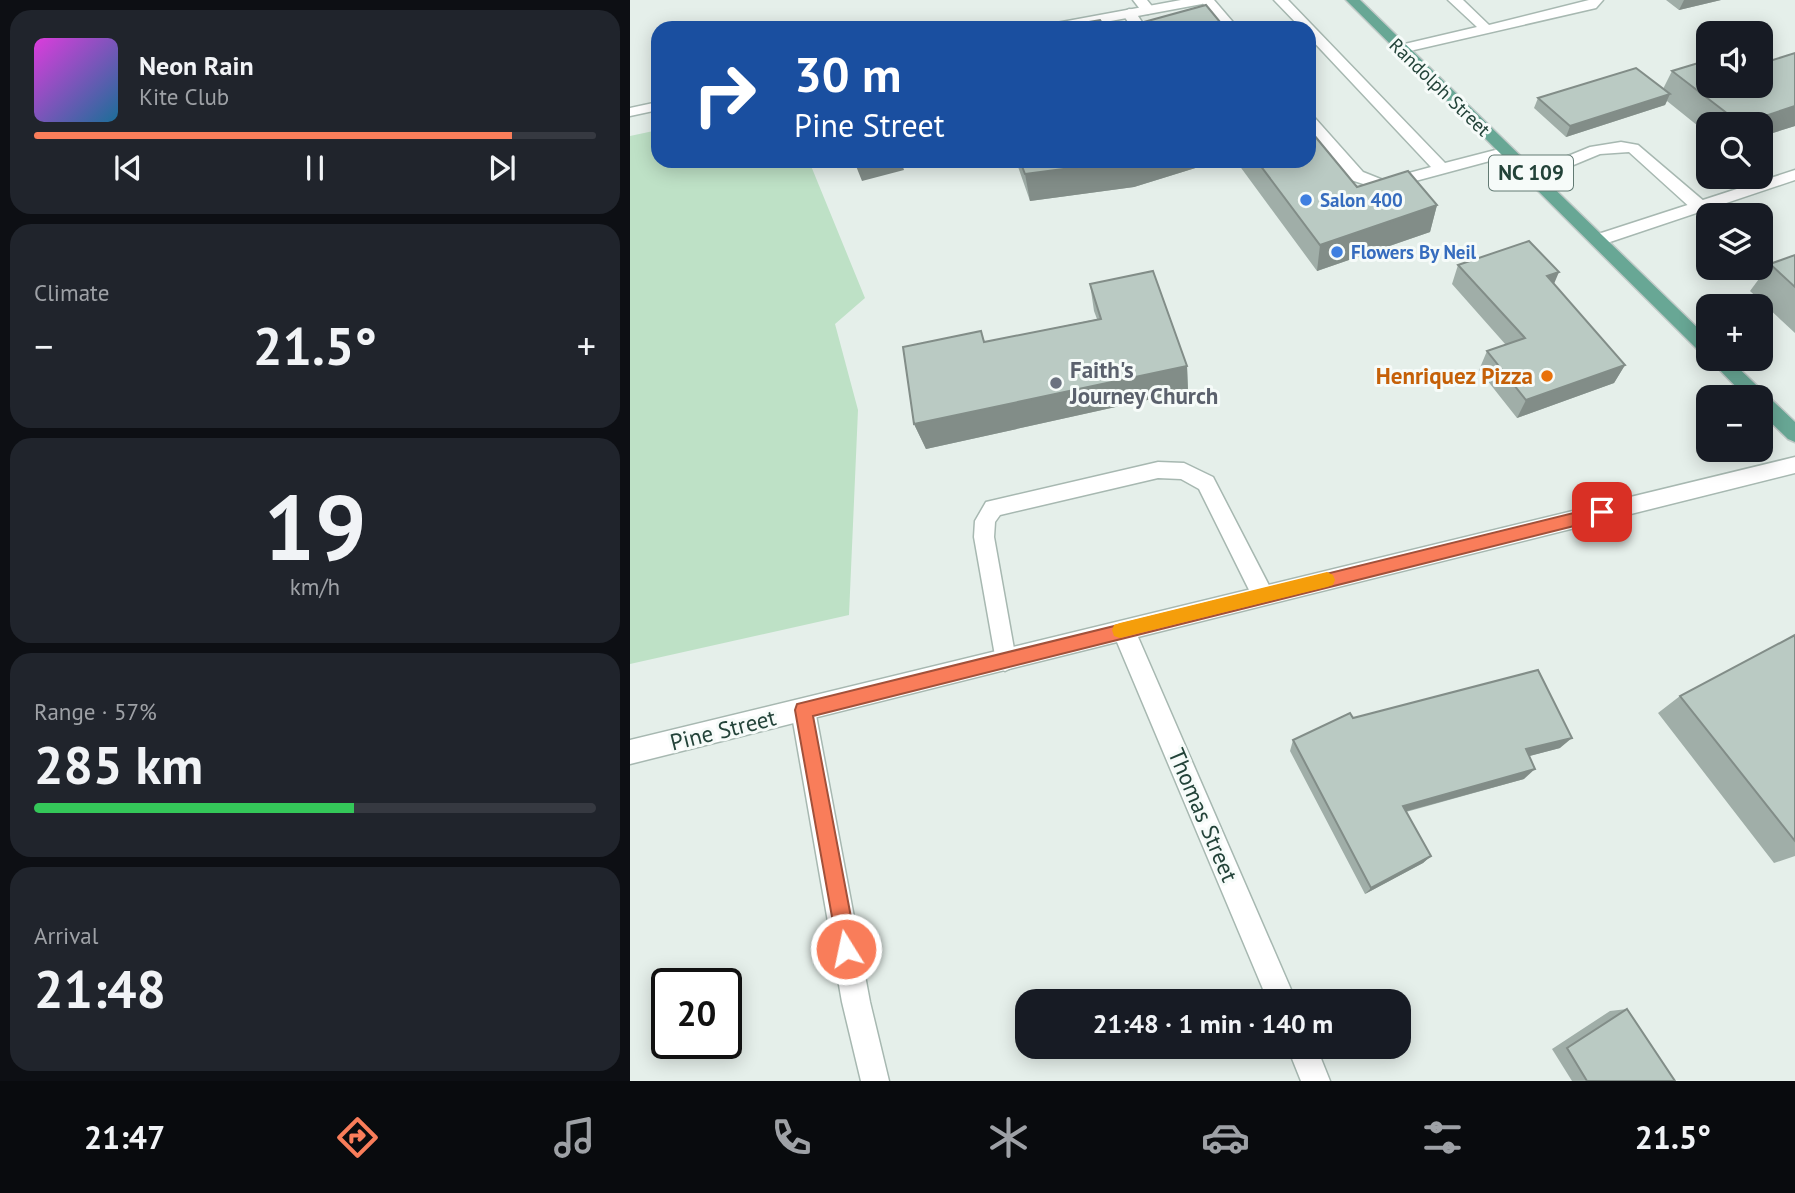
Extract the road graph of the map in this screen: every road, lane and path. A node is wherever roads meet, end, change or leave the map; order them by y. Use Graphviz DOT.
graph roads {
  1 [pos="1205,0"];
  2 [pos="1281,0"];
  3 [pos="1353,0"];
  4 [pos="1455,0"];
  5 [pos="1596,0"];
  6 [pos="1144,5"];
  7 [pos="1129,13"];
  8 [pos="1220,15"];
  9 [pos="1087,21"];
  10 [pos="1134,21"];
  11 [pos="1192,21"];
  12 [pos="1225,21"];
  13 [pos="1301,21"];
  14 [pos="1486,29"];
  15 [pos="1316,37"];
  16 [pos="1401,49"];
  17 [pos="651,108"];
  18 [pos="630,112"];
  19 [pos="1316,128"];
  20 [pos="1507,152"];
  21 [pos="1442,169"];
  22 [pos="1795,175"];
  23 [pos="1535,176"];
  24 [pos="1696,203"];
  25 [pos="1708,203"];
  26 [pos="1696,207"];
  27 [pos="1598,240"];
  28 [pos="1696,337"];
  29 [pos="1730,371"];
  30 [pos="1745,385"];
  31 [pos="1773,413"];
  32 [pos="1795,434"];
  33 [pos="1795,465"];
  34 [pos="1263,595"];
  35 [pos="1123,629"];
  36 [pos="1005,660"];
  37 [pos="803,710"];
  38 [pos="630,752"];
  39 [pos="1277,989"];
  40 [pos="1307,1059"];
  41 [pos="872,1080"];
  42 [pos="1316,1081"];
  1 -- 6 [label="street"];
  1 -- 8 [label="street"];
  2 -- 13 [label="street"];
  3 -- 16 [label="main road, Randolph Street / NC 109"];
  4 -- 14 [label="street"];
  5 -- 14 [label="street"];
  6 -- 7 [label="street"];
  7 -- 9 [label="street"];
  7 -- 10 [label="street"];
  8 -- 11 [label="street"];
  8 -- 12 [label="street"];
  14 -- 16 [label="street"];
  15 -- 21 [label="street"];
  16 -- 20 [label="main road, Randolph Street / NC 109"];
  17 -- 18 [label="street"];
  19 -- 21 [label="street"];
  20 -- 21 [label="street"];
  20 -- 23 [label="main road, Randolph Street / NC 109"];
  22 -- 25 [label="street"];
  23 -- 24 [label="street"];
  23 -- 27 [label="main road, Randolph Street / NC 109"];
  26 -- 27 [label="street"];
  27 -- 28 [label="main road, Randolph Street / NC 109"];
  29 -- 30 [label="main road"];
  31 -- 32 [label="main road"];
  33 -- 34 [label="street, Pine Street"];
  34 -- 35 [label="street, Pine Street"];
  34 -- 36 [label="street"];
  35 -- 36 [label="street, Pine Street"];
  35 -- 39 [label="street, Thomas Street"];
  36 -- 37 [label="street, Pine Street"];
  37 -- 38 [label="street, Pine Street"];
  37 -- 41 [label="street"];
  40 -- 42 [label="street"];
}
